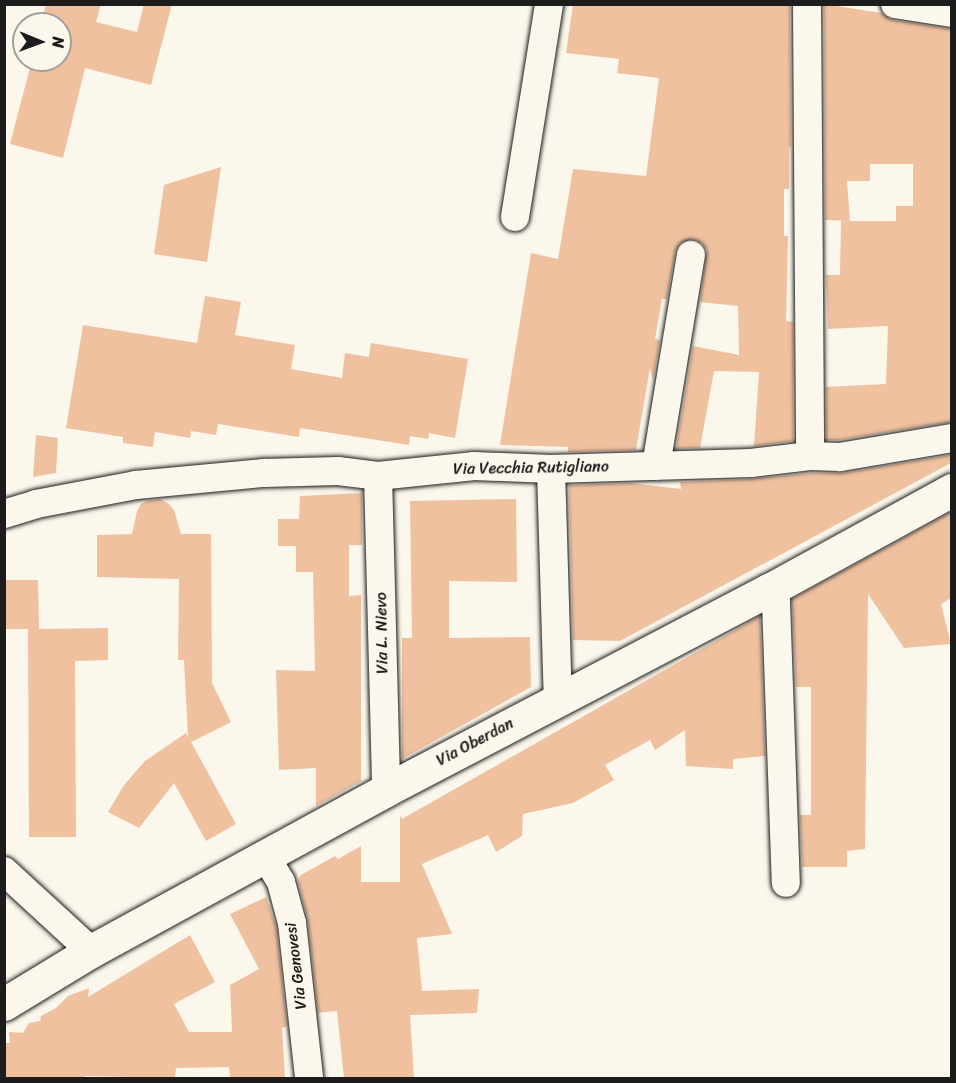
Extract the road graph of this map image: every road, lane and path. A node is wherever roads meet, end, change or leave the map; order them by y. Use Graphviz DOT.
graph roads {
  1 [pos="549,4"];
  2 [pos="807,4"];
  3 [pos="895,4"];
  4 [pos="951,13"];
  5 [pos="515,217"];
  6 [pos="691,255"];
  7 [pos="951,438"];
  8 [pos="810,456"];
  9 [pos="656,466"];
  10 [pos="550,469"];
  11 [pos="378,476"];
  12 [pos="951,490"];
  13 [pos="4,514"];
  14 [pos="769,590"];
  15 [pos="558,699"];
  16 [pos="386,790"];
  17 [pos="266,857"];
  18 [pos="4,871"];
  19 [pos="786,883"];
  20 [pos="91,951"];
  21 [pos="4,1004"];
  22 [pos="309,1078"];
  1 -- 5 [label="street"];
  2 -- 8 [label="street"];
  3 -- 4 [label="street"];
  6 -- 9 [label="street"];
  7 -- 8 [label="street, Via Vecchia Rutigliano"];
  8 -- 9 [label="street, Via Vecchia Rutigliano"];
  9 -- 10 [label="street, Via Vecchia Rutigliano"];
  10 -- 11 [label="street, Via Vecchia Rutigliano"];
  10 -- 15 [label="street"];
  11 -- 13 [label="street, Via Vecchia Rutigliano"];
  11 -- 16 [label="street, Via L. Nievo"];
  12 -- 14 [label="street, Via Oberdan"];
  14 -- 15 [label="street, Via Oberdan"];
  14 -- 19 [label="street"];
  15 -- 16 [label="street, Via Oberdan"];
  16 -- 17 [label="street, Via Oberdan"];
  17 -- 20 [label="street, Via Oberdan"];
  17 -- 22 [label="street, Via Genovesi"];
  18 -- 20 [label="street"];
  20 -- 21 [label="street, Via Oberdan"];
}
